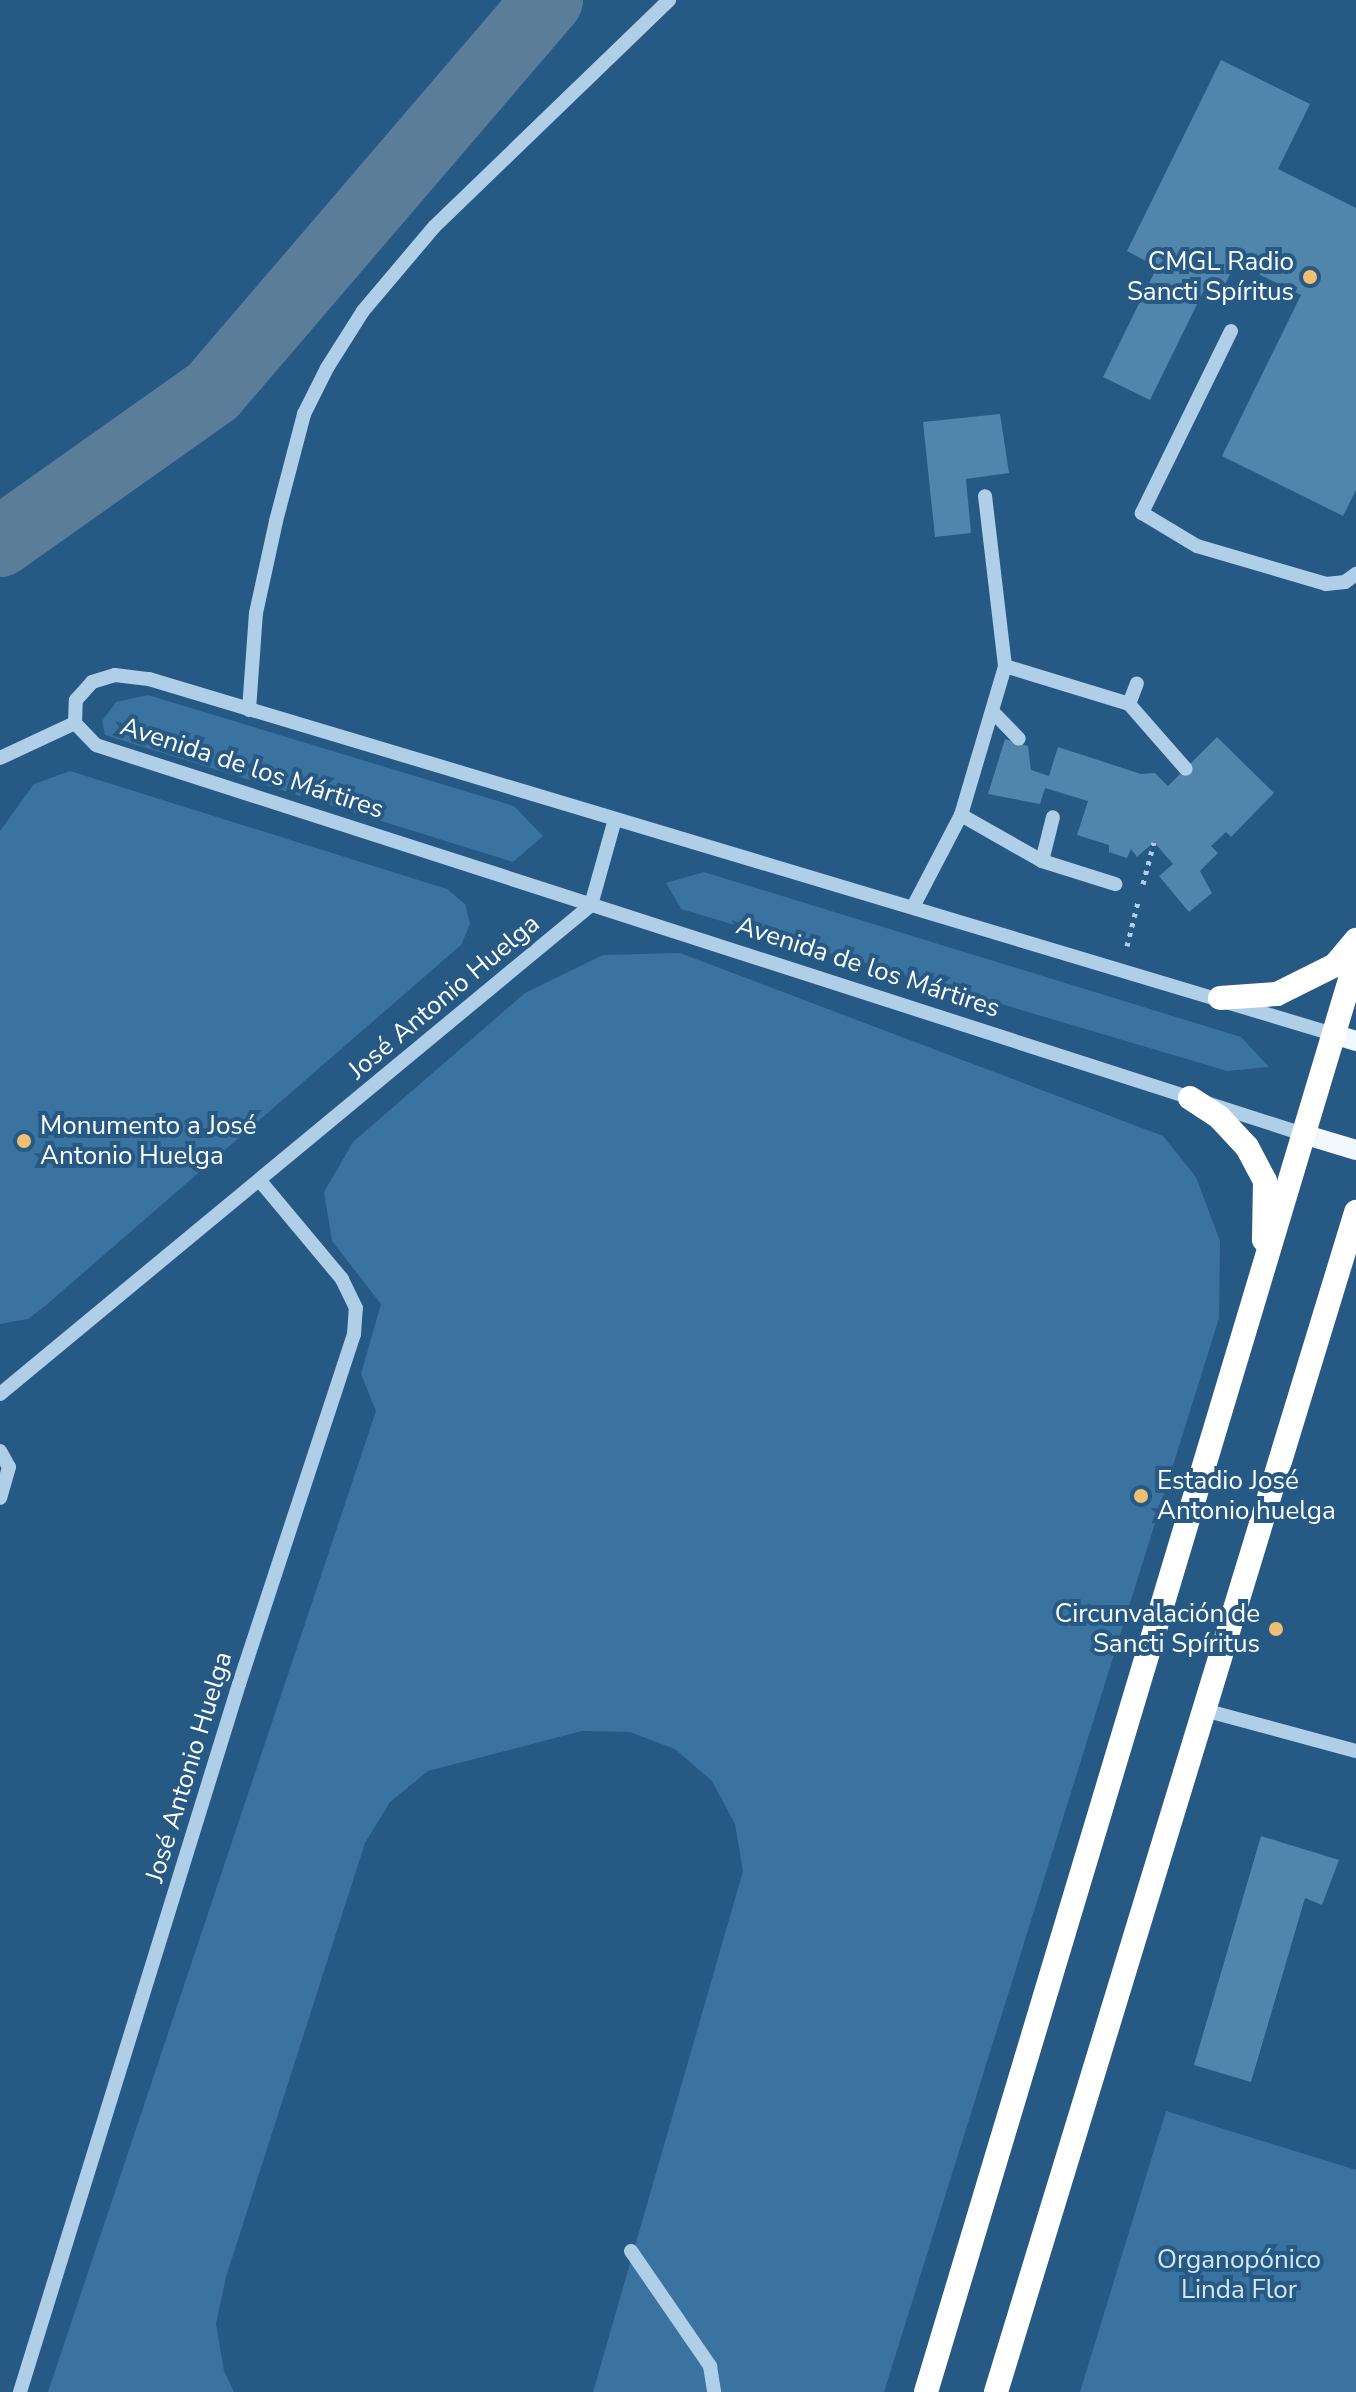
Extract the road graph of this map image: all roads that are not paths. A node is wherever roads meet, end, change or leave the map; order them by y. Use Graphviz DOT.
graph roads {
  1 [pos="669,0"];
  2 [pos="1231,331"];
  3 [pos="985,496"];
  4 [pos="1356,574"];
  5 [pos="1005,666"];
  6 [pos="1137,683"];
  7 [pos="1129,704"];
  8 [pos="249,710"];
  9 [pos="993,712"];
  10 [pos="75,723"];
  11 [pos="1019,739"];
  12 [pos="0,758"];
  13 [pos="1186,769"];
  14 [pos="961,815"];
  15 [pos="1053,817"];
  16 [pos="615,819"];
  17 [pos="1042,861"];
  18 [pos="1115,884"];
  19 [pos="591,905"];
  20 [pos="914,905"];
  21 [pos="1356,940"];
  22 [pos="1356,960"];
  23 [pos="1220,998"];
  24 [pos="1344,1037"];
  25 [pos="1190,1098"];
  26 [pos="1303,1134"];
  27 [pos="1356,1150"];
  28 [pos="261,1182"];
  29 [pos="1356,1212"];
  30 [pos="1356,1252"];
  31 [pos="1264,1272"];
  32 [pos="1332,1290"];
  33 [pos="0,1394"];
  34 [pos="0,1451"];
  35 [pos="0,1498"];
  36 [pos="1204,1710"];
  37 [pos="1356,1751"];
  38 [pos="631,2251"];
  39 [pos="20,2392"];
  40 [pos="714,2392"];
  41 [pos="926,2392"];
  42 [pos="996,2392"];
  1 -- 8 [label="street"];
  2 -- 4 [label="street"];
  3 -- 5 [label="street"];
  5 -- 7 [label="street"];
  5 -- 9 [label="street"];
  6 -- 7 [label="street"];
  7 -- 13 [label="street"];
  8 -- 10 [label="street, Avenida de los Mártires"];
  8 -- 16 [label="street, Avenida de los Mártires"];
  9 -- 11 [label="street"];
  9 -- 14 [label="street"];
  10 -- 12 [label="street"];
  10 -- 19 [label="street, Avenida de los Mártires"];
  14 -- 17 [label="street"];
  14 -- 20 [label="street"];
  15 -- 17 [label="street"];
  16 -- 19 [label="street"];
  16 -- 20 [label="street, Avenida de los Mártires"];
  17 -- 18 [label="street"];
  19 -- 25 [label="street, Avenida de los Mártires"];
  19 -- 28 [label="street, José Antonio Huelga"];
  20 -- 23 [label="street, Avenida de los Mártires"];
  21 -- 23 [label="highway"];
  22 -- 24 [label="highway"];
  23 -- 24 [label="street, Avenida de los Mártires"];
  24 -- 26 [label="highway"];
  25 -- 26 [label="street, Avenida de los Mártires"];
  25 -- 31 [label="highway"];
  26 -- 27 [label="main road, Avenida de los Mártires"];
  26 -- 31 [label="highway"];
  28 -- 33 [label="street, José Antonio Huelga"];
  28 -- 39 [label="street, José Antonio Huelga"];
  29 -- 32 [label="highway"];
  30 -- 32 [label="highway"];
  31 -- 41 [label="highway"];
  32 -- 36 [label="highway"];
  34 -- 35 [label="street"];
  36 -- 37 [label="street"];
  36 -- 42 [label="highway"];
  38 -- 40 [label="street"];
}
